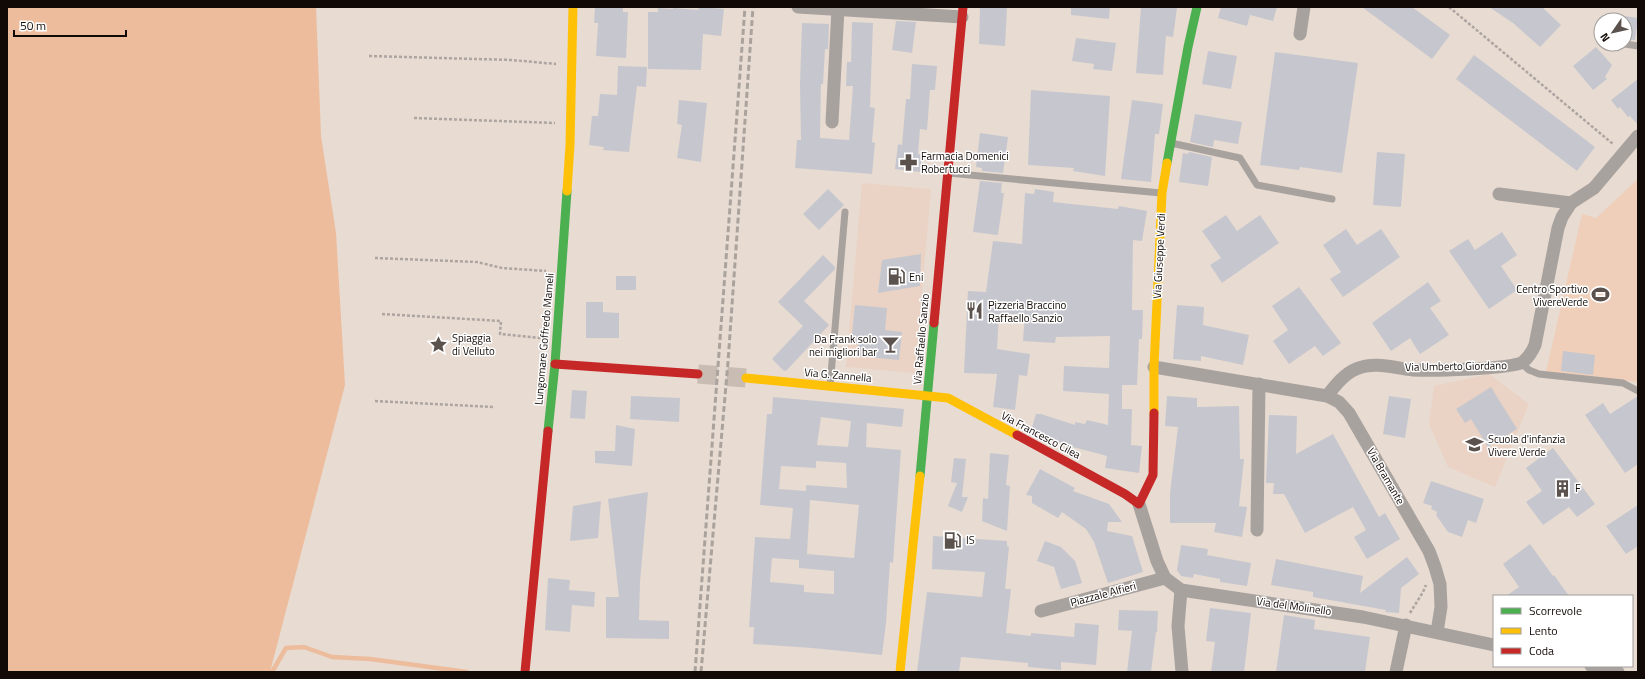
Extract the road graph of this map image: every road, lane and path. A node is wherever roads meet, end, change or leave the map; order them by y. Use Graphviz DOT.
graph roads {
  1 [pos="573,7"];
  2 [pos="798,7"];
  3 [pos="1197,7"];
  4 [pos="1304,7"];
  5 [pos="1449,7"];
  6 [pos="838,9"];
  7 [pos="963,12"];
  8 [pos="1300,34"];
  9 [pos="369,56"];
  10 [pos="557,64"];
  11 [pos="414,118"];
  12 [pos="832,122"];
  13 [pos="556,123"];
  14 [pos="1638,136"];
  15 [pos="1171,143"];
  16 [pos="1623,153"];
  17 [pos="948,173"];
  18 [pos="1162,193"];
  19 [pos="1498,194"];
  20 [pos="1332,199"];
  21 [pos="1571,203"];
  22 [pos="845,212"];
  23 [pos="375,258"];
  24 [pos="546,271"];
  25 [pos="382,314"];
  26 [pos="542,338"];
  27 [pos="1522,362"];
  28 [pos="555,364"];
  29 [pos="1154,367"];
  30 [pos="698,374"];
  31 [pos="746,378"];
  32 [pos="1259,384"];
  33 [pos="830,386"];
  34 [pos="1638,390"];
  35 [pos="928,395"];
  36 [pos="1327,396"];
  37 [pos="375,401"];
  38 [pos="495,408"];
  39 [pos="1139,504"];
  40 [pos="1257,530"];
  41 [pos="1165,578"];
  42 [pos="1427,581"];
  43 [pos="1181,590"];
  44 [pos="1041,611"];
  45 [pos="1406,625"];
  46 [pos="1437,632"];
  47 [pos="1493,645"];
  48 [pos="1596,667"];
  49 [pos="525,672"];
  50 [pos="900,672"];
  51 [pos="1182,672"];
  52 [pos="1396,672"];
  53 [pos="1618,672"];
  1 -- 28 [label="street, Lungomare Goffredo Mameli"];
  2 -- 6 [label="street"];
  3 -- 15 [label="street, Via Giuseppe Verdi"];
  4 -- 8 [label="street"];
  5 -- 16 [label="path"];
  6 -- 7 [label="street"];
  6 -- 12 [label="street"];
  7 -- 17 [label="street, Via Raffaello Sanzio"];
  9 -- 10 [label="path"];
  11 -- 13 [label="path"];
  14 -- 16 [label="street, Via Umberto Giordano"];
  15 -- 18 [label="street, Via Giuseppe Verdi"];
  15 -- 20 [label="lane"];
  16 -- 21 [label="street, Via Umberto Giordano"];
  17 -- 18 [label="lane"];
  17 -- 35 [label="street, Via Raffaello Sanzio"];
  18 -- 29 [label="street, Via Giuseppe Verdi"];
  19 -- 21 [label="street"];
  21 -- 27 [label="street, Via Umberto Giordano"];
  22 -- 33 [label="lane"];
  23 -- 24 [label="path"];
  25 -- 26 [label="path"];
  27 -- 34 [label="lane"];
  27 -- 36 [label="street, Via Umberto Giordano"];
  28 -- 30 [label="street"];
  28 -- 49 [label="street, Lungomare Goffredo Mameli"];
  29 -- 32 [label="street, Via Bramante"];
  29 -- 39 [label="street, Via Giuseppe Verdi"];
  31 -- 33 [label="street, Via G. Zannella"];
  32 -- 36 [label="street, Via Bramante"];
  32 -- 40 [label="street"];
  33 -- 35 [label="street, Via G. Zannella"];
  35 -- 39 [label="street, Via Francesco Cilea"];
  35 -- 50 [label="street, Via Raffaello Sanzio"];
  36 -- 46 [label="street, Via Bramante"];
  37 -- 38 [label="path"];
  39 -- 41 [label="street"];
  41 -- 43 [label="street, Via del Molinello"];
  41 -- 44 [label="street, Piazzale Alfieri"];
  42 -- 45 [label="path"];
  43 -- 45 [label="street, Via del Molinello"];
  43 -- 51 [label="street"];
  45 -- 46 [label="street, Via del Molinello"];
  45 -- 52 [label="street"];
  46 -- 47 [label="street, Via del Molinello"];
  48 -- 53 [label="street"];
}
